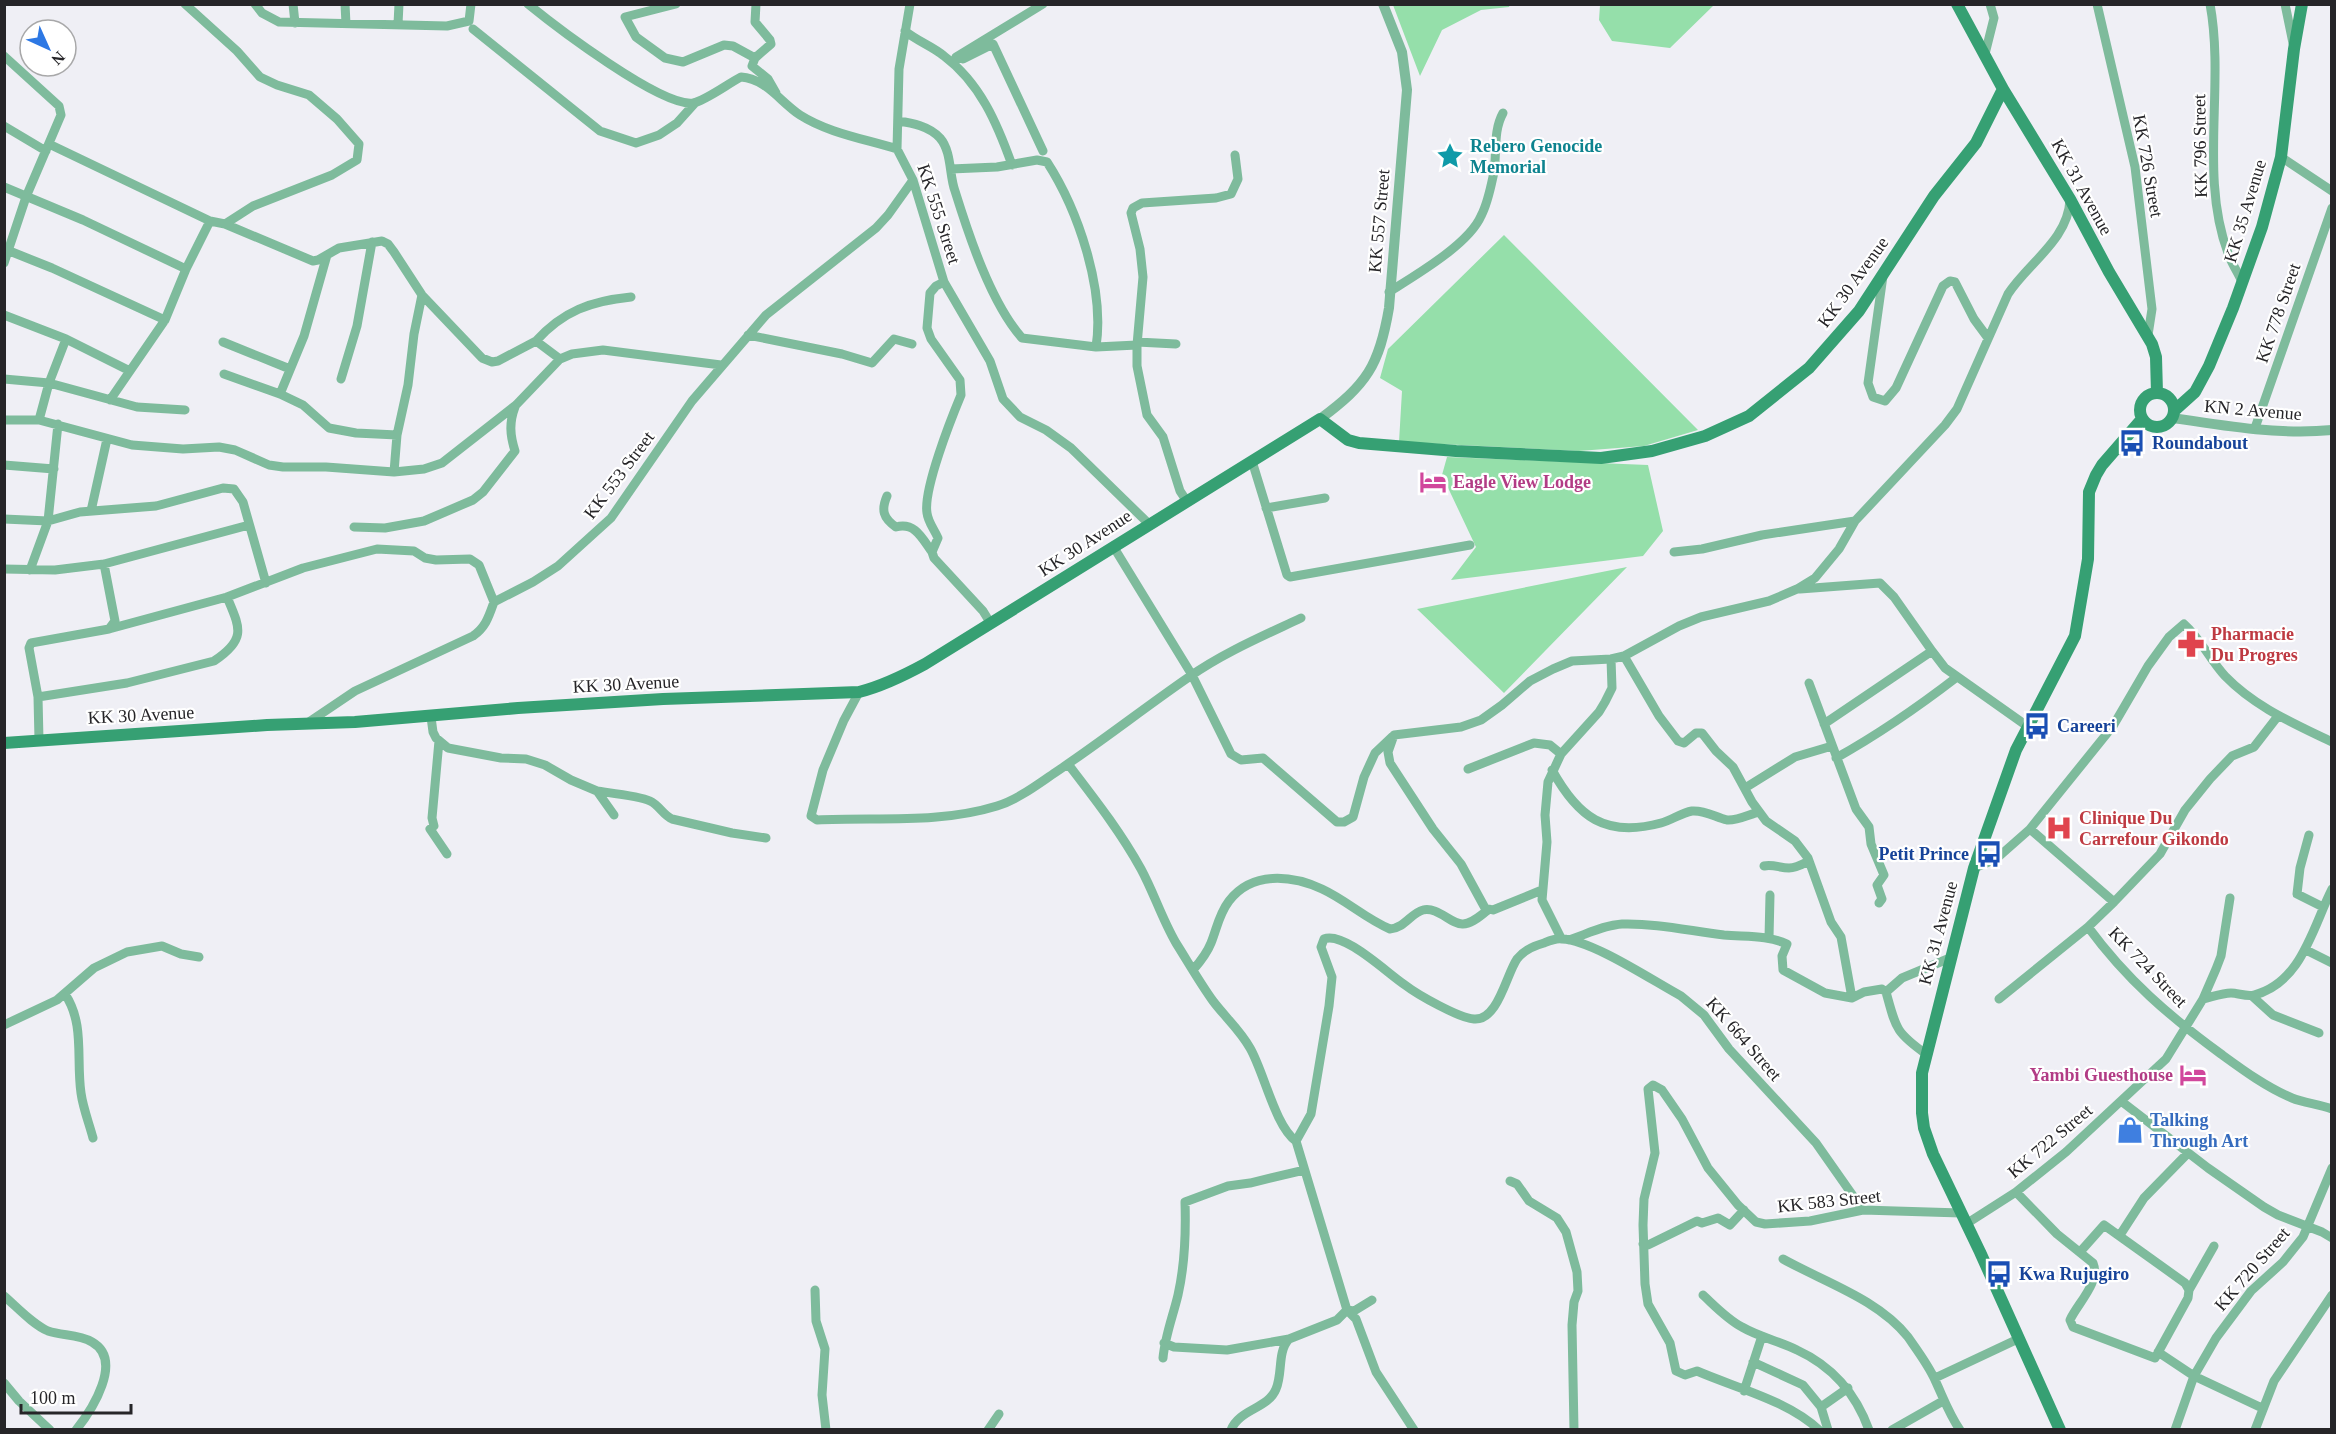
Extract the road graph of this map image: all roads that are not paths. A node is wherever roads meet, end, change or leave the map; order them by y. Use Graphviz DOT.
graph roads {
  1 [pos="185,4"];
  2 [pos="255,4"];
  3 [pos="293,4"];
  4 [pos="345,4"];
  5 [pos="399,4"];
  6 [pos="471,4"];
  7 [pos="528,4"];
  8 [pos="676,4"];
  9 [pos="756,4"];
  10 [pos="910,4"];
  11 [pos="1044,4"];
  12 [pos="1383,4"];
  13 [pos="1957,4"];
  14 [pos="1990,4"];
  15 [pos="2097,4"];
  16 [pos="2210,4"];
  17 [pos="2285,4"];
  18 [pos="2302,4"];
  19 [pos="295,23"];
  20 [pos="346,24"];
  21 [pos="399,24"];
  22 [pos="473,29"];
  23 [pos="905,31"];
  24 [pos="2294,48"];
  25 [pos="1985,54"];
  26 [pos="4,56"];
  27 [pos="755,58"];
  28 [pos="2004,88"];
  29 [pos="777,95"];
  30 [pos="695,103"];
  31 [pos="1503,113"];
  32 [pos="898,121"];
  33 [pos="4,126"];
  34 [pos="47,148"];
  35 [pos="897,149"];
  36 [pos="1043,151"];
  37 [pos="1235,155"];
  38 [pos="2281,157"];
  39 [pos="1012,165"];
  40 [pos="951,169"];
  41 [pos="913,180"];
  42 [pos="4,187"];
  43 [pos="2331,191"];
  44 [pos="26,197"];
  45 [pos="2070,199"];
  46 [pos="2331,208"];
  47 [pos="210,221"];
  48 [pos="225,224"];
  49 [pos="372,242"];
  50 [pos="7,250"];
  51 [pos="327,255"];
  52 [pos="4,263"];
  53 [pos="186,269"];
  54 [pos="1884,271"];
  55 [pos="944,282"];
  56 [pos="2242,282"];
  57 [pos="1389,292"];
  58 [pos="422,295"];
  59 [pos="631,297"];
  60 [pos="4,315"];
  61 [pos="165,320"];
  62 [pos="748,335"];
  63 [pos="2148,335"];
  64 [pos="1988,338"];
  65 [pos="66,339"];
  66 [pos="536,341"];
  67 [pos="224,342"];
  68 [pos="1137,343"];
  69 [pos="912,344"];
  70 [pos="1176,344"];
  71 [pos="1096,347"];
  72 [pos="560,359"];
  73 [pos="721,366"];
  74 [pos="290,369"];
  75 [pos="130,371"];
  76 [pos="224,374"];
  77 [pos="4,379"];
  78 [pos="341,379"];
  79 [pos="49,382"];
  80 [pos="2157,393"];
  81 [pos="280,394"];
  82 [pos="110,400"];
  83 [pos="516,405"];
  84 [pos="185,410"];
  85 [pos="2174,414"];
  86 [pos="1320,419"];
  87 [pos="2142,419"];
  88 [pos="4,420"];
  89 [pos="39,420"];
  90 [pos="58,424"];
  91 [pos="2255,429"];
  92 [pos="2331,430"];
  93 [pos="397,435"];
  94 [pos="107,439"];
  95 [pos="1252,461"];
  96 [pos="4,465"];
  97 [pos="54,469"];
  98 [pos="394,472"];
  99 [pos="887,496"];
  100 [pos="1325,498"];
  101 [pos="1186,500"];
  102 [pos="1266,507"];
  103 [pos="92,511"];
  104 [pos="4,519"];
  105 [pos="48,521"];
  106 [pos="1855,521"];
  107 [pos="1149,524"];
  108 [pos="249,525"];
  109 [pos="354,527"];
  110 [pos="1470,545"];
  111 [pos="1113,546"];
  112 [pos="932,552"];
  113 [pos="1674,552"];
  114 [pos="104,564"];
  115 [pos="4,569"];
  116 [pos="30,570"];
  117 [pos="266,584"];
  118 [pos="1797,589"];
  119 [pos="227,597"];
  120 [pos="494,602"];
  121 [pos="1301,618"];
  122 [pos="991,624"];
  123 [pos="109,629"];
  124 [pos="1932,651"];
  125 [pos="1624,656"];
  126 [pos="1611,659"];
  127 [pos="1192,675"];
  128 [pos="1957,677"];
  129 [pos="1809,683"];
  130 [pos="859,692"];
  131 [pos="38,697"];
  132 [pos="2278,716"];
  133 [pos="431,717"];
  134 [pos="1824,724"];
  135 [pos="304,725"];
  136 [pos="2027,726"];
  137 [pos="1394,735"];
  138 [pos="39,740"];
  139 [pos="439,741"];
  140 [pos="2331,741"];
  141 [pos="4,743"];
  142 [pos="1832,746"];
  143 [pos="1561,754"];
  144 [pos="1836,758"];
  145 [pos="1068,764"];
  146 [pos="1468,770"];
  147 [pos="1552,770"];
  148 [pos="1745,788"];
  149 [pos="597,791"];
  150 [pos="1759,812"];
  151 [pos="614,815"];
  152 [pos="2031,829"];
  153 [pos="2308,835"];
  154 [pos="766,838"];
  155 [pos="447,854"];
  156 [pos="1809,861"];
  157 [pos="1764,866"];
  158 [pos="1974,868"];
  159 [pos="2331,889"];
  160 [pos="1542,890"];
  161 [pos="1770,895"];
  162 [pos="2230,898"];
  163 [pos="2114,902"];
  164 [pos="1879,903"];
  165 [pos="2323,906"];
  166 [pos="1488,910"];
  167 [pos="2088,927"];
  168 [pos="1768,938"];
  169 [pos="1565,939"];
  170 [pos="2306,950"];
  171 [pos="200,957"];
  172 [pos="1950,958"];
  173 [pos="2331,963"];
  174 [pos="1194,970"];
  175 [pos="1886,992"];
  176 [pos="65,994"];
  177 [pos="2252,996"];
  178 [pos="1852,998"];
  179 [pos="1999,999"];
  180 [pos="2203,999"];
  181 [pos="4,1025"];
  182 [pos="2185,1028"];
  183 [pos="2319,1033"];
  184 [pos="1926,1054"];
  185 [pos="2121,1101"];
  186 [pos="2331,1109"];
  187 [pos="93,1138"];
  188 [pos="1296,1141"];
  189 [pos="2188,1153"];
  190 [pos="2331,1167"];
  191 [pos="1304,1170"];
  192 [pos="1510,1181"];
  193 [pos="2016,1192"];
  194 [pos="1744,1210"];
  195 [pos="1863,1210"];
  196 [pos="1961,1212"];
  197 [pos="1966,1224"];
  198 [pos="2308,1227"];
  199 [pos="2120,1235"];
  200 [pos="2331,1238"];
  201 [pos="1643,1244"];
  202 [pos="2214,1245"];
  203 [pos="2080,1252"];
  204 [pos="1783,1259"];
  205 [pos="815,1290"];
  206 [pos="2189,1290"];
  207 [pos="1703,1295"];
  208 [pos="2331,1295"];
  209 [pos="4,1296"];
  210 [pos="1372,1300"];
  211 [pos="1347,1311"];
  212 [pos="1762,1336"];
  213 [pos="1289,1339"];
  214 [pos="2018,1339"];
  215 [pos="1164,1343"];
  216 [pos="2158,1352"];
  217 [pos="1163,1358"];
  218 [pos="1753,1362"];
  219 [pos="2194,1376"];
  220 [pos="1935,1378"];
  221 [pos="4,1383"];
  222 [pos="1848,1389"];
  223 [pos="1744,1391"];
  224 [pos="1943,1401"];
  225 [pos="1821,1407"];
  226 [pos="2262,1408"];
  227 [pos="999,1414"];
  228 [pos="50,1430"];
  229 [pos="76,1430"];
  230 [pos="826,1430"];
  231 [pos="988,1430"];
  232 [pos="1231,1430"];
  233 [pos="1414,1430"];
  234 [pos="1574,1430"];
  235 [pos="1819,1430"];
  236 [pos="1828,1430"];
  237 [pos="1869,1430"];
  238 [pos="1892,1430"];
  239 [pos="1960,1430"];
  240 [pos="2060,1430"];
  241 [pos="2175,1430"];
  242 [pos="2254,1430"];
  1 -- 48 [label="street"];
  2 -- 19 [label="street"];
  3 -- 19 [label="street"];
  4 -- 20 [label="street"];
  5 -- 21 [label="street"];
  6 -- 21 [label="street"];
  7 -- 30 [label="street"];
  8 -- 27 [label="street"];
  9 -- 27 [label="street"];
  10 -- 23 [label="street"];
  11 -- 36 [label="street"];
  12 -- 57 [label="street, KK 557 Street"];
  13 -- 25 [label="main road, KK 31 Avenue"];
  14 -- 25 [label="street"];
  15 -- 63 [label="street, KK 726 Street"];
  16 -- 56 [label="street, KK 796 Street"];
  17 -- 24 [label="street"];
  18 -- 24 [label="main road, KK 35 Avenue"];
  19 -- 20 [label="street"];
  20 -- 21 [label="street"];
  22 -- 30 [label="street"];
  23 -- 32 [label="street"];
  23 -- 39 [label="street"];
  24 -- 38 [label="main road, KK 35 Avenue"];
  25 -- 28 [label="main road, KK 31 Avenue"];
  26 -- 34 [label="street"];
  27 -- 29 [label="street"];
  28 -- 45 [label="main road, KK 31 Avenue"];
  28 -- 54 [label="main road, KK 30 Avenue"];
  29 -- 30 [label="street, KK 555 Street"];
  29 -- 35 [label="street, KK 555 Street"];
  31 -- 57 [label="street"];
  32 -- 35 [label="street"];
  32 -- 40 [label="street"];
  33 -- 34 [label="street"];
  34 -- 44 [label="street"];
  34 -- 47 [label="street"];
  35 -- 41 [label="street, KK 555 Street"];
  37 -- 68 [label="street"];
  38 -- 43 [label="street"];
  38 -- 56 [label="main road, KK 35 Avenue"];
  39 -- 40 [label="street"];
  39 -- 71 [label="street"];
  40 -- 71 [label="street"];
  41 -- 55 [label="street, KK 555 Street"];
  41 -- 62 [label="street, KK 553 Street"];
  42 -- 44 [label="street"];
  44 -- 50 [label="street"];
  44 -- 53 [label="street"];
  45 -- 63 [label="main road, KK 31 Avenue"];
  45 -- 64 [label="street"];
  46 -- 91 [label="street, KK 778 Street"];
  47 -- 48 [label="street"];
  47 -- 53 [label="street"];
  48 -- 51 [label="street"];
  49 -- 51 [label="street"];
  49 -- 58 [label="street"];
  49 -- 78 [label="street"];
  50 -- 52 [label="street"];
  50 -- 61 [label="street"];
  51 -- 74 [label="street"];
  53 -- 61 [label="street"];
  54 -- 64 [label="street"];
  54 -- 86 [label="main road, KK 30 Avenue"];
  55 -- 107 [label="street, KK 555 Street"];
  55 -- 112 [label="street"];
  56 -- 85 [label="main road, KK 35 Avenue"];
  57 -- 86 [label="street, KK 557 Street"];
  58 -- 66 [label="street"];
  58 -- 93 [label="street"];
  59 -- 66 [label="street"];
  60 -- 65 [label="street"];
  61 -- 75 [label="street"];
  62 -- 69 [label="street"];
  62 -- 73 [label="street, KK 553 Street"];
  63 -- 80 [label="main road, KK 31 Avenue"];
  64 -- 106 [label="street"];
  65 -- 75 [label="street"];
  65 -- 79 [label="street"];
  66 -- 72 [label="street"];
  67 -- 74 [label="street"];
  68 -- 70 [label="street"];
  68 -- 71 [label="street"];
  68 -- 101 [label="street"];
  72 -- 73 [label="street"];
  72 -- 83 [label="street"];
  73 -- 120 [label="street, KK 553 Street"];
  74 -- 81 [label="street"];
  75 -- 82 [label="street"];
  76 -- 81 [label="street"];
  77 -- 79 [label="street"];
  79 -- 82 [label="street"];
  79 -- 89 [label="street"];
  80 -- 85 [label="main road"];
  80 -- 87 [label="main road"];
  81 -- 93 [label="street"];
  82 -- 84 [label="street"];
  83 -- 98 [label="street"];
  83 -- 109 [label="street"];
  85 -- 87 [label="main road"];
  85 -- 91 [label="street, KN 2 Avenue"];
  86 -- 95 [label="main road, KK 30 Avenue"];
  87 -- 136 [label="main road, KK 31 Avenue"];
  88 -- 89 [label="street"];
  89 -- 90 [label="street"];
  90 -- 94 [label="street"];
  90 -- 97 [label="street"];
  91 -- 92 [label="street, KN 2 Avenue"];
  93 -- 98 [label="street"];
  94 -- 98 [label="street"];
  94 -- 103 [label="street"];
  95 -- 101 [label="main road, KK 30 Avenue"];
  95 -- 102 [label="street"];
  96 -- 97 [label="street"];
  97 -- 105 [label="street"];
  99 -- 112 [label="street"];
  100 -- 102 [label="street"];
  101 -- 107 [label="main road, KK 30 Avenue"];
  102 -- 110 [label="street"];
  103 -- 105 [label="street"];
  103 -- 108 [label="street"];
  104 -- 105 [label="street"];
  105 -- 116 [label="street"];
  106 -- 113 [label="street"];
  106 -- 118 [label="street"];
  107 -- 111 [label="main road, KK 30 Avenue"];
  108 -- 114 [label="street"];
  108 -- 117 [label="street"];
  111 -- 122 [label="main road, KK 30 Avenue"];
  111 -- 127 [label="street"];
  112 -- 122 [label="street"];
  114 -- 116 [label="street"];
  114 -- 123 [label="street"];
  115 -- 116 [label="street"];
  117 -- 119 [label="street"];
  117 -- 120 [label="street"];
  118 -- 124 [label="street"];
  118 -- 125 [label="street"];
  119 -- 123 [label="street"];
  119 -- 131 [label="street"];
  120 -- 135 [label="street"];
  121 -- 127 [label="street"];
  122 -- 130 [label="main road, KK 30 Avenue"];
  123 -- 131 [label="street"];
  124 -- 128 [label="street"];
  124 -- 134 [label="street"];
  125 -- 126 [label="street"];
  125 -- 148 [label="street"];
  126 -- 137 [label="street"];
  126 -- 143 [label="street"];
  127 -- 137 [label="street"];
  127 -- 145 [label="street"];
  128 -- 136 [label="street"];
  128 -- 144 [label="street"];
  129 -- 134 [label="street"];
  130 -- 133 [label="main road, KK 30 Avenue"];
  130 -- 145 [label="street"];
  131 -- 138 [label="street"];
  132 -- 140 [label="street"];
  132 -- 152 [label="street"];
  132 -- 163 [label="street"];
  133 -- 135 [label="main road, KK 30 Avenue"];
  133 -- 139 [label="street"];
  134 -- 142 [label="street"];
  135 -- 138 [label="main road, KK 30 Avenue"];
  136 -- 158 [label="main road, KK 31 Avenue"];
  137 -- 166 [label="street"];
  138 -- 141 [label="main road, KK 30 Avenue"];
  139 -- 149 [label="street"];
  139 -- 155 [label="street"];
  142 -- 144 [label="street"];
  142 -- 148 [label="street"];
  143 -- 146 [label="street"];
  143 -- 147 [label="street"];
  144 -- 164 [label="street"];
  145 -- 174 [label="street"];
  147 -- 150 [label="street"];
  147 -- 160 [label="street"];
  148 -- 150 [label="street"];
  149 -- 151 [label="street"];
  149 -- 154 [label="street"];
  150 -- 156 [label="street"];
  152 -- 158 [label="street"];
  152 -- 163 [label="street, KK 724 Street"];
  153 -- 165 [label="street"];
  156 -- 157 [label="street"];
  156 -- 178 [label="street"];
  158 -- 172 [label="main road, KK 31 Avenue"];
  159 -- 165 [label="street"];
  160 -- 166 [label="street"];
  160 -- 169 [label="street"];
  161 -- 168 [label="street"];
  162 -- 180 [label="street, KK 722 Street"];
  163 -- 167 [label="street"];
  165 -- 170 [label="street"];
  166 -- 174 [label="street"];
  167 -- 179 [label="street"];
  167 -- 182 [label="street, KK 724 Street"];
  168 -- 169 [label="street"];
  168 -- 178 [label="street"];
  169 -- 188 [label="street"];
  169 -- 195 [label="street, KK 664 Street"];
  170 -- 173 [label="street"];
  170 -- 177 [label="street"];
  171 -- 176 [label="street"];
  172 -- 175 [label="street"];
  172 -- 184 [label="main road, KK 31 Avenue"];
  174 -- 188 [label="street"];
  175 -- 178 [label="street"];
  175 -- 184 [label="street"];
  176 -- 181 [label="street"];
  176 -- 187 [label="street"];
  177 -- 180 [label="street"];
  177 -- 183 [label="street"];
  180 -- 182 [label="street, KK 722 Street"];
  182 -- 185 [label="street, KK 722 Street"];
  182 -- 186 [label="street, KK 724 Street"];
  184 -- 196 [label="main road, KK 31 Avenue"];
  185 -- 189 [label="street"];
  185 -- 193 [label="street, KK 722 Street"];
  188 -- 191 [label="street"];
  189 -- 198 [label="street"];
  189 -- 199 [label="street"];
  190 -- 198 [label="street, KK 720 Street"];
  191 -- 211 [label="street"];
  191 -- 215 [label="street"];
  192 -- 234 [label="street"];
  193 -- 197 [label="street, KK 722 Street"];
  193 -- 203 [label="street"];
  194 -- 195 [label="street, KK 583 Street"];
  194 -- 201 [label="street"];
  194 -- 201 [label="street, KK 583 Street"];
  195 -- 196 [label="street, KK 583 Street"];
  196 -- 197 [label="main road, KK 31 Avenue"];
  197 -- 214 [label="main road, KK 31 Avenue"];
  198 -- 200 [label="street"];
  198 -- 219 [label="street, KK 720 Street"];
  199 -- 203 [label="street"];
  199 -- 206 [label="street"];
  201 -- 223 [label="street"];
  202 -- 206 [label="street"];
  203 -- 216 [label="street"];
  204 -- 220 [label="street"];
  205 -- 230 [label="street"];
  206 -- 216 [label="street"];
  207 -- 212 [label="street"];
  208 -- 226 [label="street"];
  209 -- 229 [label="street"];
  210 -- 211 [label="street"];
  211 -- 213 [label="street"];
  211 -- 233 [label="street"];
  212 -- 218 [label="street"];
  212 -- 222 [label="street"];
  213 -- 215 [label="street"];
  213 -- 232 [label="street"];
  214 -- 220 [label="street"];
  214 -- 240 [label="main road, KK 31 Avenue"];
  215 -- 217 [label="street"];
  216 -- 219 [label="street"];
  218 -- 223 [label="street"];
  218 -- 225 [label="street"];
  219 -- 226 [label="street"];
  219 -- 241 [label="street, KK 720 Street"];
  220 -- 224 [label="street"];
  221 -- 228 [label="street"];
  222 -- 225 [label="street"];
  222 -- 237 [label="street"];
  223 -- 235 [label="street"];
  224 -- 238 [label="street"];
  224 -- 239 [label="street"];
  225 -- 236 [label="street"];
  226 -- 242 [label="street"];
  227 -- 231 [label="street"];
}
